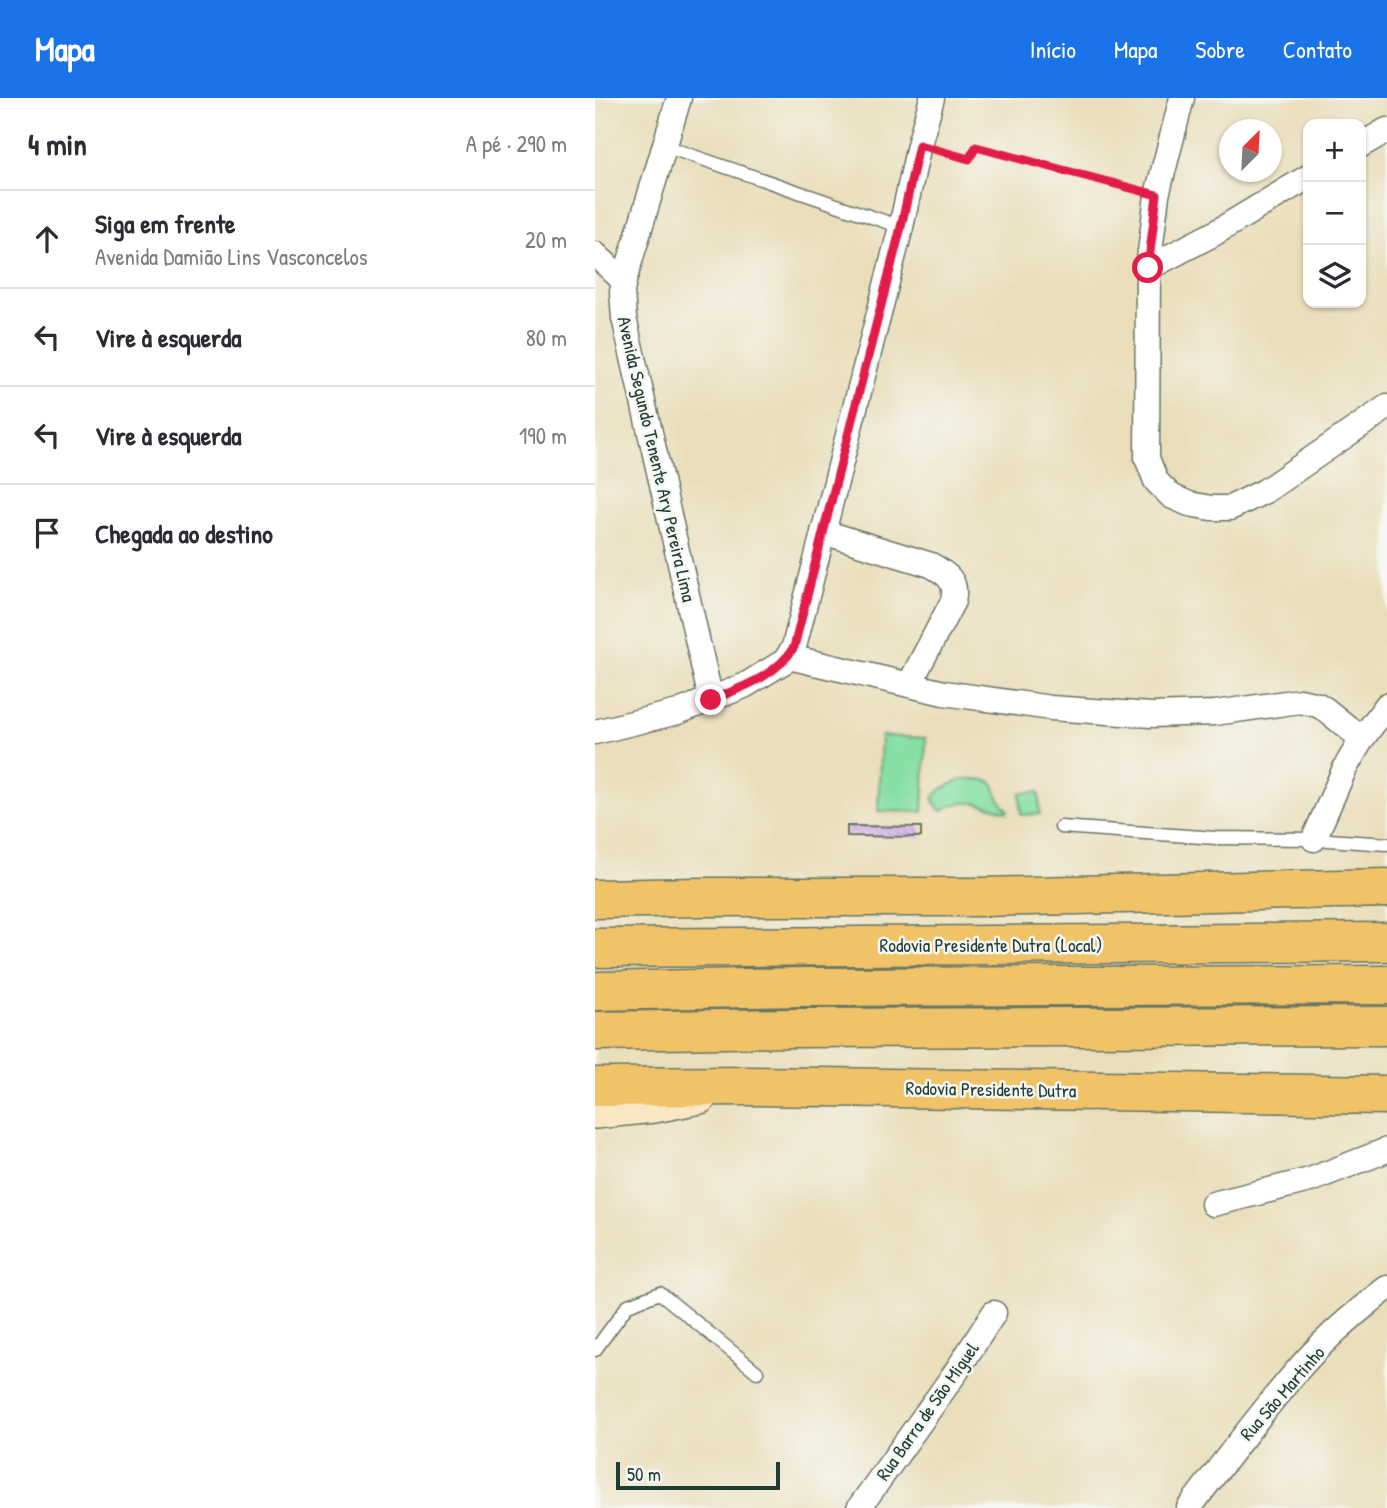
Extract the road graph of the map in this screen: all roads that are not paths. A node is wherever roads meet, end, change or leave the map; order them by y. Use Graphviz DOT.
graph roads {
  1 [pos="679,98"];
  2 [pos="932,98"];
  3 [pos="1182,98"];
  4 [pos="1387,130"];
  5 [pos="1366,142"];
  6 [pos="664,146"];
  7 [pos="1303,180"];
  8 [pos="901,227"];
  9 [pos="595,254"];
  10 [pos="1148,268"];
  11 [pos="624,281"];
  12 [pos="1387,407"];
  13 [pos="823,532"];
  14 [pos="789,657"];
  15 [pos="909,685"];
  16 [pos="711,700"];
  17 [pos="1387,705"];
  18 [pos="595,732"];
  19 [pos="1362,739"];
  20 [pos="1061,827"];
  21 [pos="1314,839"];
  22 [pos="1387,844"];
  23 [pos="1387,888"];
  24 [pos="1151,892"];
  25 [pos="595,899"];
  26 [pos="1387,907"];
  27 [pos="1387,942"];
  28 [pos="595,948"];
  29 [pos="1387,985"];
  30 [pos="595,991"];
  31 [pos="1387,1027"];
  32 [pos="595,1031"];
  33 [pos="749,1086"];
  34 [pos="595,1087"];
  35 [pos="1387,1095"];
  36 [pos="595,1112"];
  37 [pos="1387,1150"];
  38 [pos="1213,1204"];
  39 [pos="1387,1288"];
  40 [pos="995,1313"];
  41 [pos="595,1350"];
  42 [pos="757,1372"];
  43 [pos="859,1508"];
  44 [pos="1189,1508"];
  1 -- 6 [label="street, Avenida Segundo Tenente Ary Pereira Lima"];
  2 -- 8 [label="street"];
  3 -- 10 [label="street"];
  4 -- 5 [label="street"];
  6 -- 8 [label="lane"];
  6 -- 11 [label="street, Avenida Segundo Tenente Ary Pereira Lima"];
  7 -- 10 [label="street"];
  8 -- 13 [label="street"];
  9 -- 11 [label="street"];
  10 -- 12 [label="street"];
  11 -- 16 [label="street, Avenida Segundo Tenente Ary Pereira Lima"];
  13 -- 14 [label="street"];
  13 -- 15 [label="street"];
  14 -- 15 [label="street"];
  14 -- 16 [label="street"];
  15 -- 19 [label="street"];
  16 -- 18 [label="street"];
  17 -- 19 [label="street"];
  19 -- 21 [label="street"];
  20 -- 21 [label="lane"];
  21 -- 22 [label="lane"];
  23 -- 24 [label="highway"];
  24 -- 25 [label="highway"];
  24 -- 26 [label="highway"];
  27 -- 28 [label="highway, Rodovia Presidente Dutra (Local)"];
  29 -- 30 [label="highway"];
  31 -- 32 [label="highway"];
  33 -- 34 [label="highway, Rodovia Presidente Dutra"];
  33 -- 35 [label="highway, Rodovia Presidente Dutra"];
  33 -- 36 [label="main road"];
  37 -- 38 [label="street"];
  39 -- 44 [label="street, Rua São Martinho"];
  40 -- 43 [label="street, Rua Barra de São Miguel"];
  41 -- 42 [label="lane"];
}
